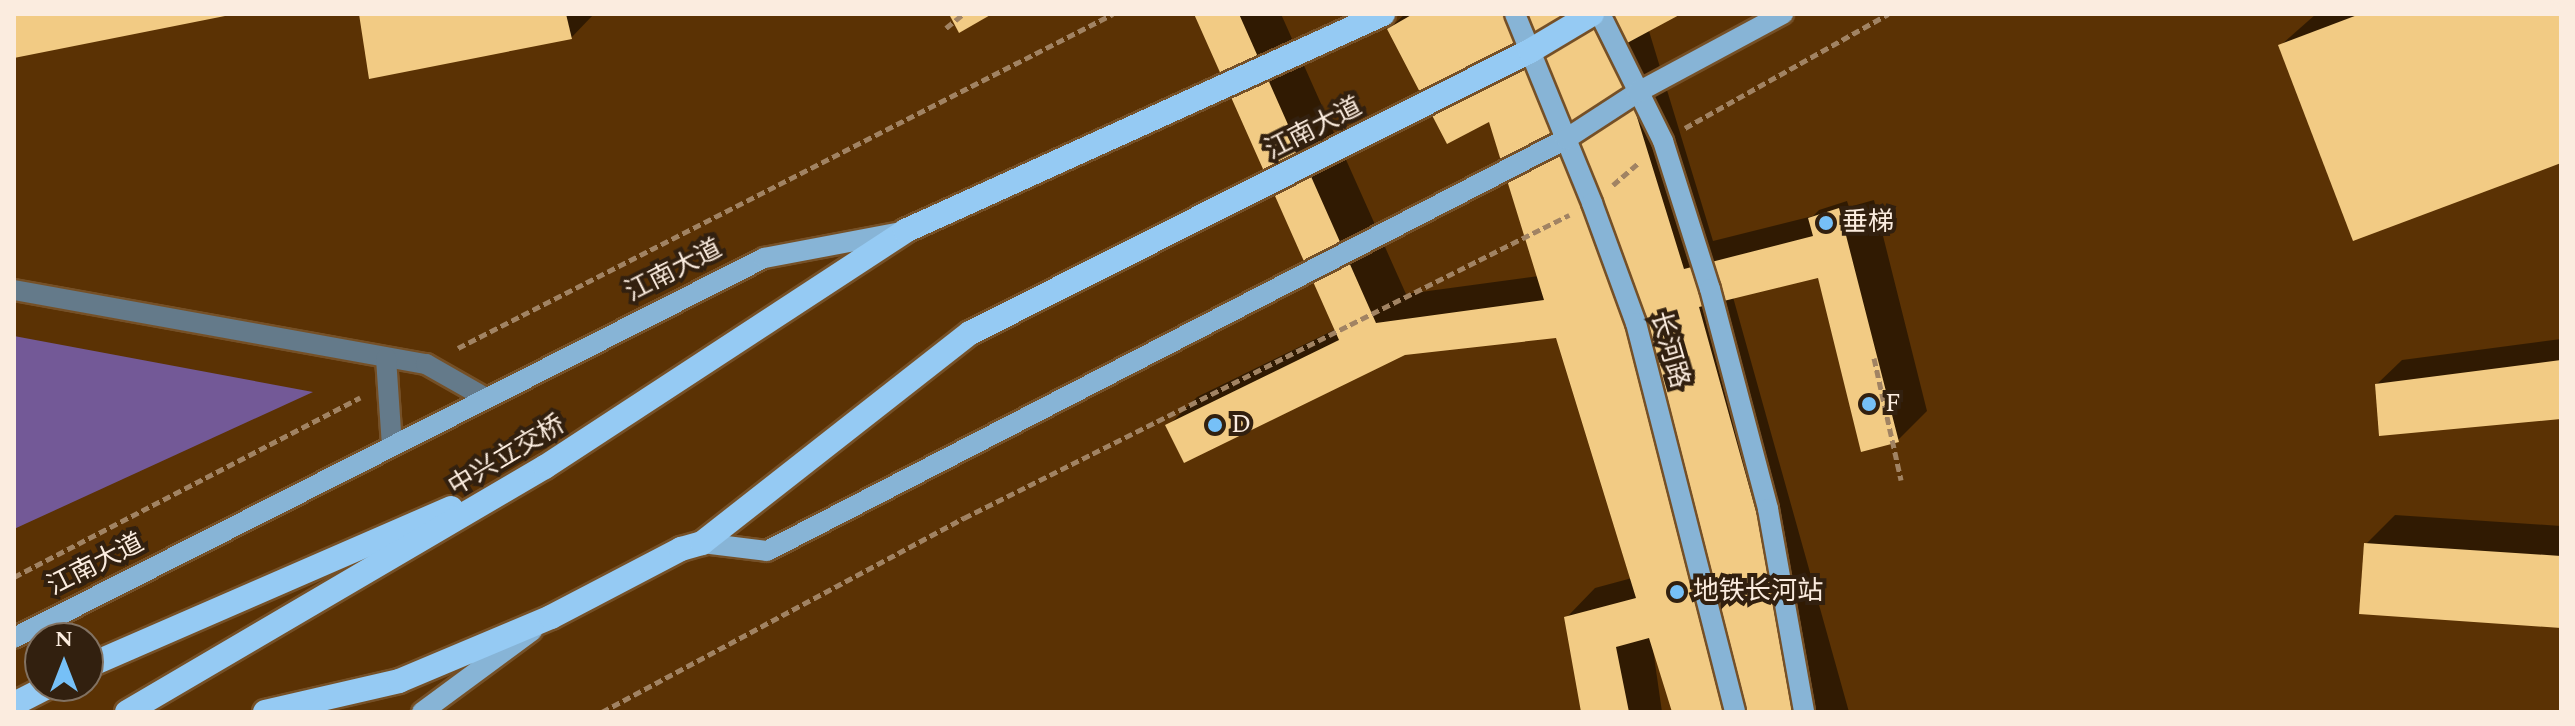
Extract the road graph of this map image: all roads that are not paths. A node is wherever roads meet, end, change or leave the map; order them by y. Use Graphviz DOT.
graph roads {
  1 [pos="1383,14"];
  2 [pos="1515,14"];
  3 [pos="1592,14"];
  4 [pos="1600,14"];
  5 [pos="1783,14"];
  6 [pos="1530,51"];
  7 [pos="1638,92"];
  8 [pos="1566,139"];
  9 [pos="905,231"];
  10 [pos="14,290"];
  11 [pos="386,358"];
  12 [pos="484,397"];
  13 [pos="392,445"];
  14 [pos="545,467"];
  15 [pos="702,543"];
  16 [pos="551,617"];
  17 [pos="14,638"];
  18 [pos="104,658"];
  19 [pos="399,681"];
  20 [pos="133,709"];
  21 [pos="265,712"];
  22 [pos="332,712"];
  23 [pos="422,712"];
  24 [pos="1735,712"];
  25 [pos="1804,712"];
  1 -- 9 [label="highway, 江南大道"];
  2 -- 6 [label="main road, 长河路"];
  3 -- 6 [label="highway, 江南大道"];
  4 -- 7 [label="main road, 长河路"];
  5 -- 7 [label="main road"];
  6 -- 8 [label="main road, 长河路"];
  6 -- 15 [label="highway, 江南大道"];
  7 -- 8 [label="main road"];
  7 -- 25 [label="main road, 长河路"];
  8 -- 15 [label="main road"];
  8 -- 24 [label="main road, 长河路"];
  9 -- 12 [label="main road, 江南大道"];
  9 -- 14 [label="highway, 中兴立交桥"];
  10 -- 11 [label="street"];
  11 -- 12 [label="street"];
  11 -- 13 [label="street"];
  12 -- 13 [label="main road, 江南大道"];
  13 -- 17 [label="main road, 江南大道"];
  14 -- 18 [label="highway"];
  14 -- 20 [label="highway, 中兴立交桥"];
  15 -- 16 [label="highway, 江南大道"];
  16 -- 19 [label="highway"];
  16 -- 23 [label="main road, 江南大道"];
  19 -- 21 [label="highway"];
  19 -- 22 [label="highway"];
}
